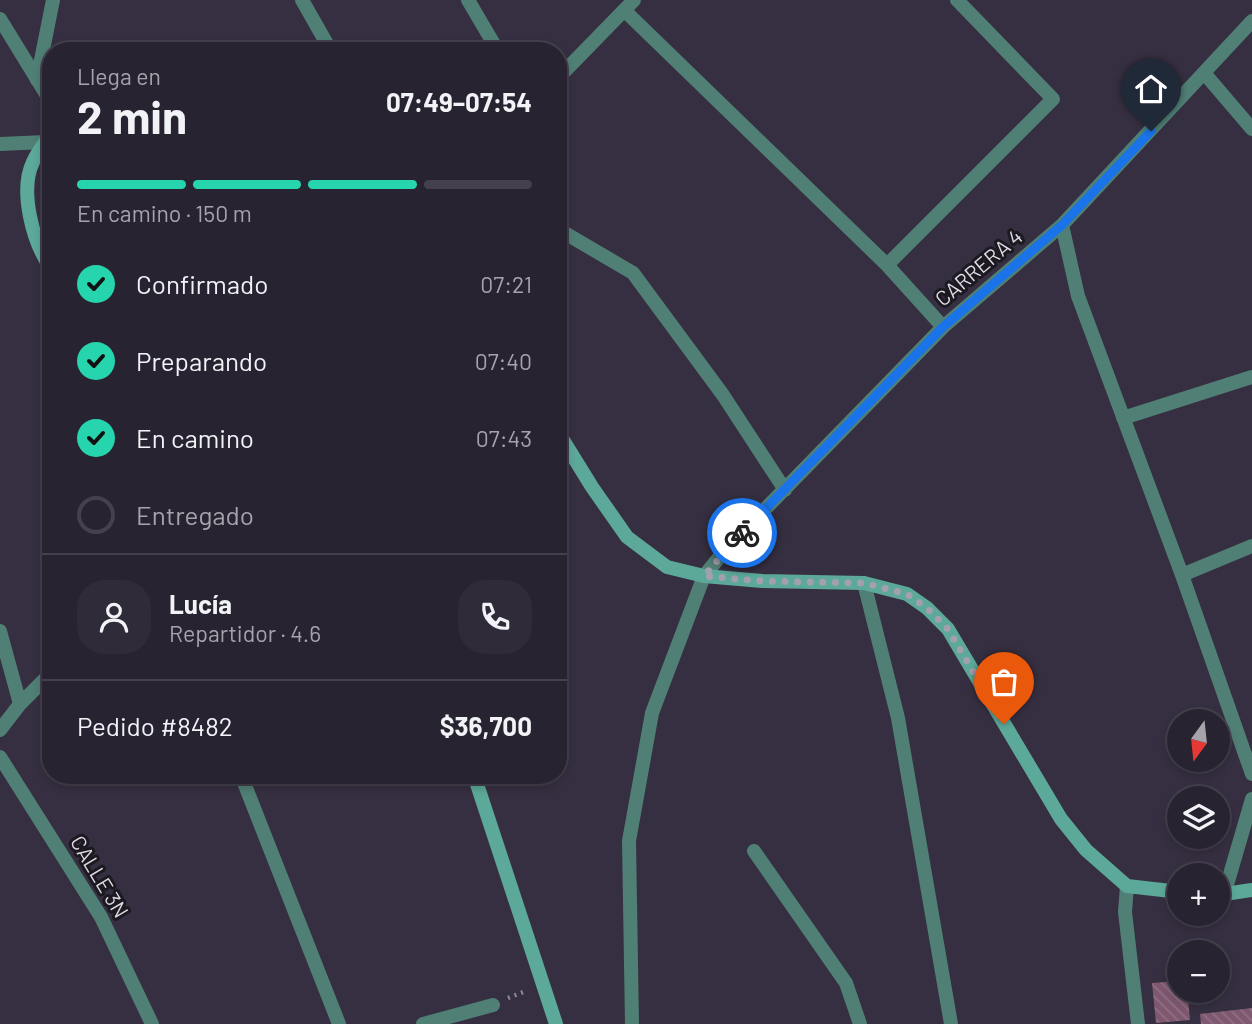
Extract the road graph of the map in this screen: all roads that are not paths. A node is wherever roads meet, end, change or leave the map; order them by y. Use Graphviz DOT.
graph roads {
  1 [pos="53,0"];
  2 [pos="302,0"];
  3 [pos="468,0"];
  4 [pos="957,0"];
  5 [pos="629,5"];
  6 [pos="0,19"];
  7 [pos="1252,21"];
  8 [pos="45,42"];
  9 [pos="326,42"];
  10 [pos="493,42"];
  11 [pos="42,55"];
  12 [pos="567,69"];
  13 [pos="1205,74"];
  14 [pos="37,80"];
  15 [pos="42,88"];
  16 [pos="1252,129"];
  17 [pos="42,139"];
  18 [pos="2,145"];
  19 [pos="42,148"];
  20 [pos="1062,225"];
  21 [pos="567,234"];
  22 [pos="42,247"];
  23 [pos="887,265"];
  24 [pos="943,327"];
  25 [pos="1252,377"];
  26 [pos="1123,418"];
  27 [pos="567,447"];
  28 [pos="785,491"];
  29 [pos="1252,547"];
  30 [pos="1182,575"];
  31 [pos="704,576"];
  32 [pos="864,583"];
  33 [pos="0,631"];
  34 [pos="42,682"];
  35 [pos="20,704"];
  36 [pos="0,730"];
  37 [pos="0,757"];
  38 [pos="1252,774"];
  39 [pos="244,784"];
  40 [pos="477,784"];
  41 [pos="1252,799"];
  42 [pos="754,851"];
  43 [pos="1230,867"];
  44 [pos="1127,886"];
  45 [pos="1252,890"];
  46 [pos="1167,891"];
  47 [pos="1230,894"];
  48 [pos="492,1004"];
  49 [pos="152,1024"];
  50 [pos="340,1024"];
  51 [pos="423,1024"];
  52 [pos="556,1024"];
  53 [pos="632,1024"];
  54 [pos="860,1024"];
  55 [pos="951,1024"];
  56 [pos="1138,1024"];
  1 -- 8 [label="street"];
  2 -- 9 [label="street"];
  3 -- 10 [label="street"];
  4 -- 23 [label="street"];
  5 -- 12 [label="street"];
  5 -- 23 [label="street"];
  6 -- 14 [label="street"];
  7 -- 13 [label="street, CARRERA 4"];
  11 -- 14 [label="street"];
  13 -- 16 [label="street"];
  13 -- 20 [label="street, CARRERA 4"];
  14 -- 15 [label="street"];
  17 -- 18 [label="street"];
  19 -- 22 [label="main road"];
  20 -- 24 [label="street, CARRERA 4"];
  20 -- 26 [label="street"];
  21 -- 28 [label="street"];
  23 -- 24 [label="street"];
  24 -- 28 [label="street, CARRERA 4"];
  25 -- 26 [label="street"];
  26 -- 30 [label="street"];
  27 -- 31 [label="main road"];
  28 -- 31 [label="street, CARRERA 4"];
  29 -- 30 [label="street"];
  30 -- 38 [label="street"];
  31 -- 32 [label="main road"];
  31 -- 53 [label="street, CARRERA 4"];
  32 -- 44 [label="main road"];
  32 -- 55 [label="street"];
  33 -- 35 [label="street"];
  34 -- 35 [label="street"];
  35 -- 36 [label="street"];
  37 -- 49 [label="street, CALLE 3N"];
  39 -- 50 [label="street"];
  40 -- 52 [label="main road"];
  41 -- 43 [label="street"];
  42 -- 54 [label="street"];
  44 -- 46 [label="main road"];
  44 -- 56 [label="street"];
  45 -- 47 [label="main road"];
  48 -- 51 [label="street"];
}
